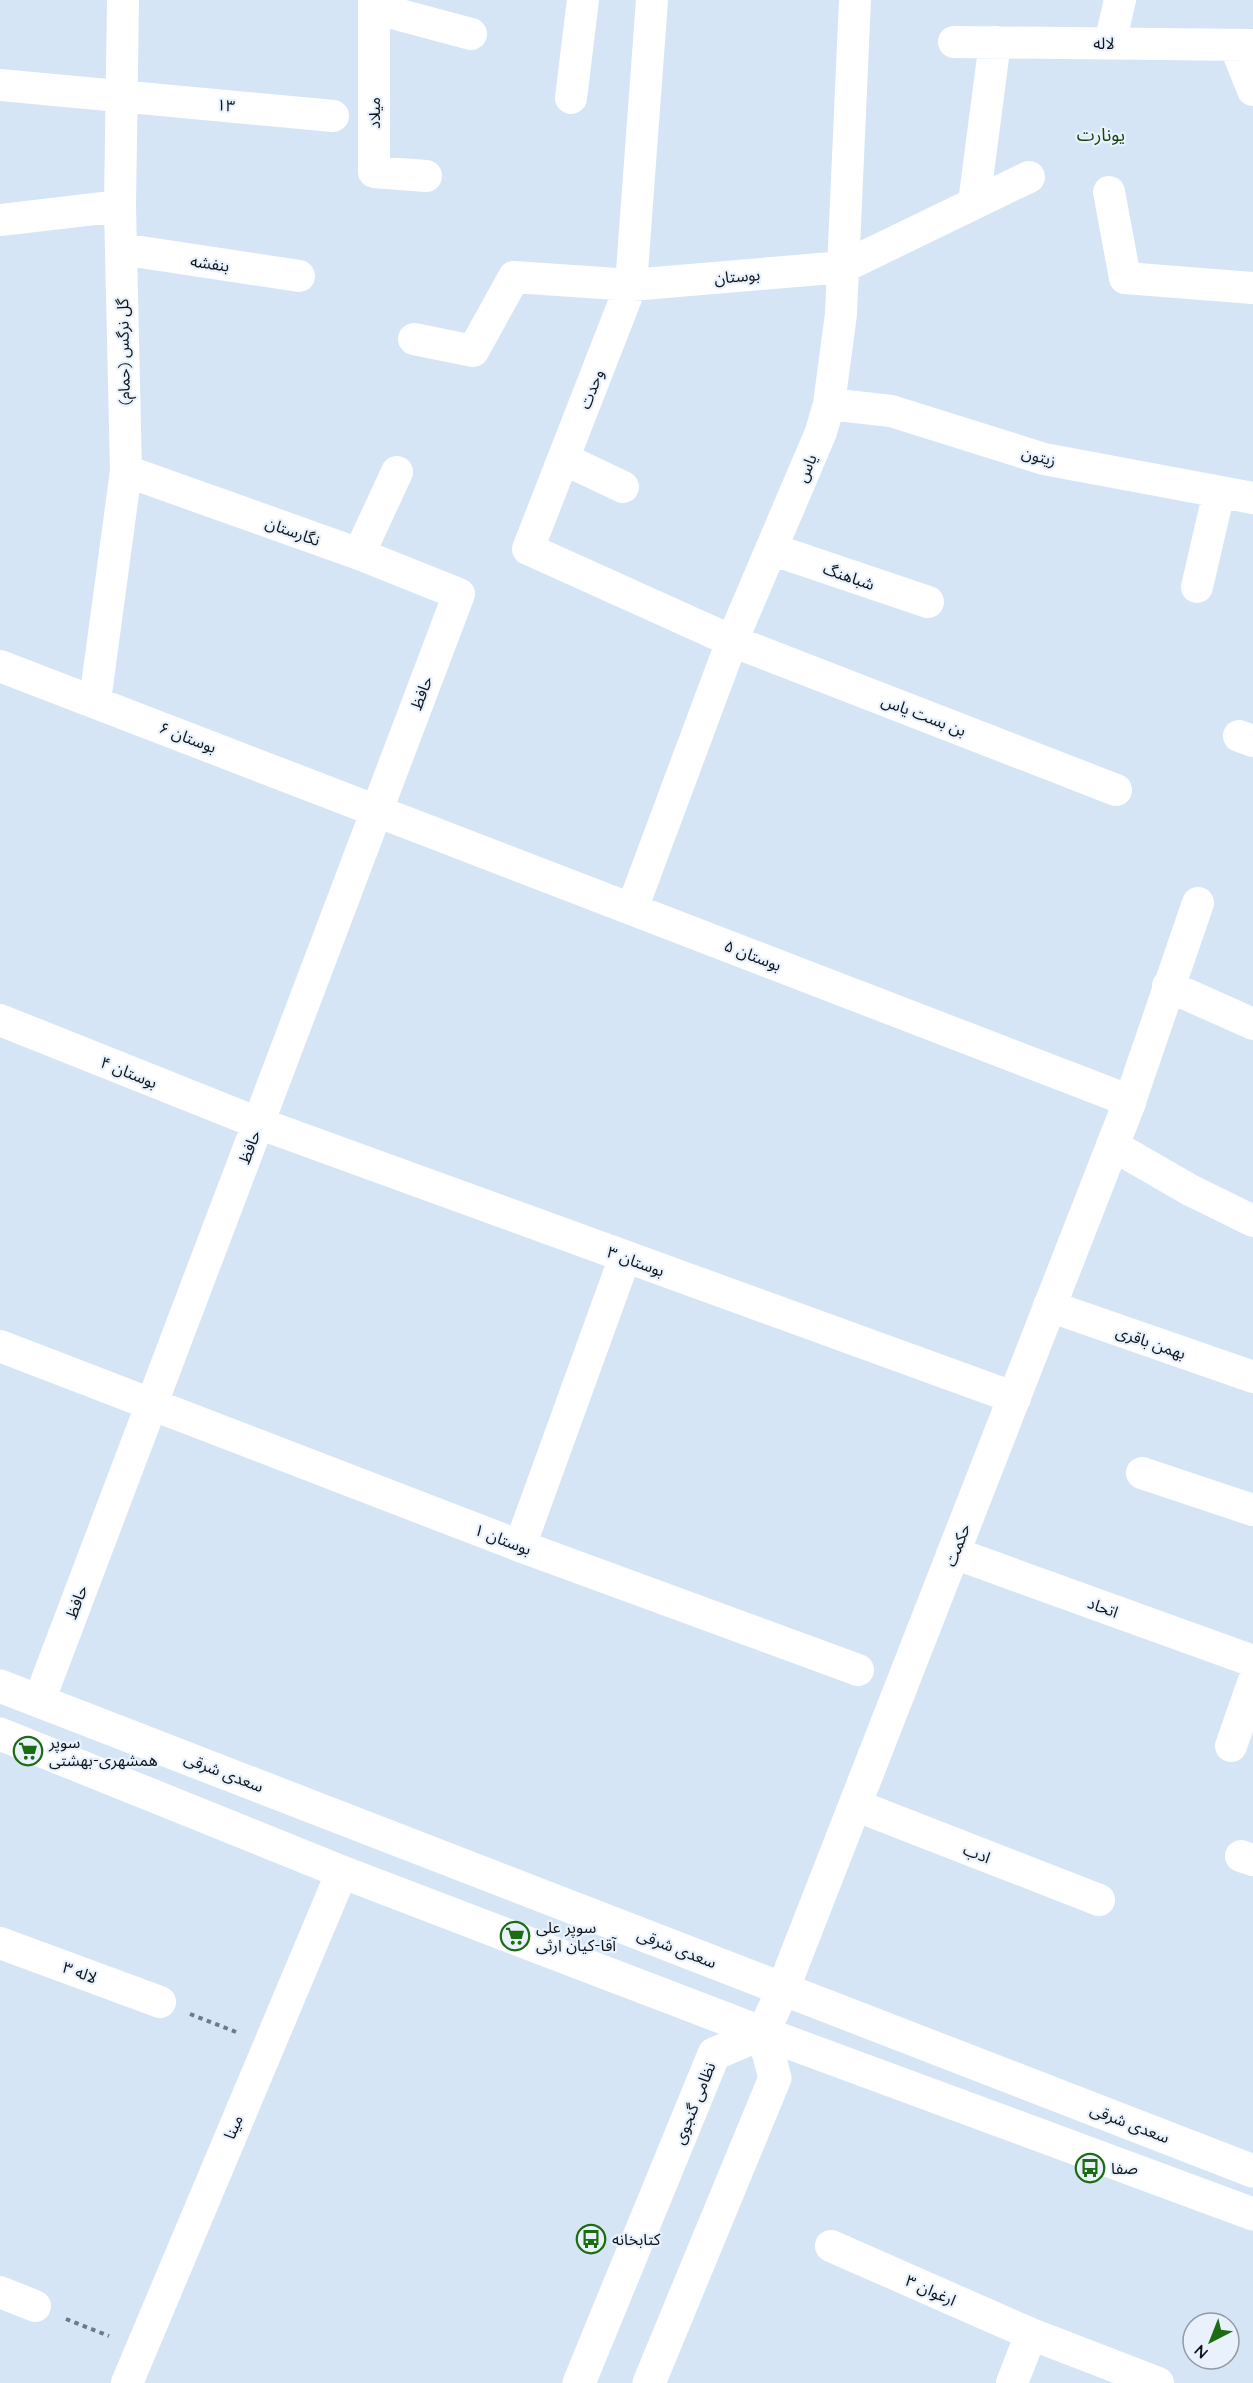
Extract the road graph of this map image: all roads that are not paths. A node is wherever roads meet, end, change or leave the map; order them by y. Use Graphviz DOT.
graph roads {
  1 [pos="123,0"];
  2 [pos="583,0"];
  3 [pos="652,0"];
  4 [pos="855,0"];
  5 [pos="1120,0"];
  6 [pos="374,4"];
  7 [pos="471,34"];
  8 [pos="954,42"];
  9 [pos="995,42"];
  10 [pos="1110,44"];
  11 [pos="1244,45"];
  12 [pos="0,85"];
  13 [pos="1253,90"];
  14 [pos="120,94"];
  15 [pos="571,98"];
  16 [pos="333,116"];
  17 [pos="426,176"];
  18 [pos="1029,177"];
  19 [pos="1109,192"];
  20 [pos="974,203"];
  21 [pos="120,206"];
  22 [pos="0,220"];
  23 [pos="121,249"];
  24 [pos="843,267"];
  25 [pos="299,276"];
  26 [pos="631,285"];
  27 [pos="1253,288"];
  28 [pos="414,339"];
  29 [pos="829,404"];
  30 [pos="564,459"];
  31 [pos="126,471"];
  32 [pos="397,472"];
  33 [pos="623,487"];
  34 [pos="1219,492"];
  35 [pos="1253,498"];
  36 [pos="771,549"];
  37 [pos="359,554"];
  38 [pos="1197,587"];
  39 [pos="459,594"];
  40 [pos="928,602"];
  41 [pos="732,641"];
  42 [pos="0,666"];
  43 [pos="95,701"];
  44 [pos="1116,790"];
  45 [pos="376,810"];
  46 [pos="1198,903"];
  47 [pos="632,909"];
  48 [pos="1168,986"];
  49 [pos="0,1020"];
  50 [pos="1253,1024"];
  51 [pos="1130,1101"];
  52 [pos="258,1123"];
  53 [pos="1112,1145"];
  54 [pos="1253,1221"];
  55 [pos="625,1257"];
  56 [pos="1049,1306"];
  57 [pos="0,1346"];
  58 [pos="1253,1377"];
  59 [pos="1015,1398"];
  60 [pos="151,1404"];
  61 [pos="1142,1473"];
  62 [pos="1253,1510"];
  63 [pos="520,1546"];
  64 [pos="954,1552"];
  65 [pos="1253,1661"];
  66 [pos="858,1670"];
  67 [pos="1253,1683"];
  68 [pos="0,1686"];
  69 [pos="39,1701"];
  70 [pos="0,1734"];
  71 [pos="1231,1746"];
  72 [pos="855,1805"];
  73 [pos="342,1872"];
  74 [pos="1099,1900"];
  75 [pos="0,1942"];
  76 [pos="783,1989"];
  77 [pos="160,2002"];
  78 [pos="763,2033"];
  79 [pos="1253,2171"];
  80 [pos="1253,2214"];
  81 [pos="831,2246"];
  82 [pos="0,2292"];
  83 [pos="35,2306"];
  84 [pos="1031,2334"];
  85 [pos="127,2383"];
  86 [pos="579,2383"];
  87 [pos="649,2383"];
  88 [pos="1012,2383"];
  89 [pos="1158,2383"];
  1 -- 14 [label="street, گل نرگس (حمام)"];
  2 -- 15 [label="street"];
  3 -- 26 [label="street, وحدت"];
  4 -- 24 [label="street, یاس"];
  5 -- 10 [label="street"];
  6 -- 7 [label="street"];
  6 -- 17 [label="street, میلاد"];
  8 -- 9 [label="street, لاله"];
  9 -- 10 [label="street, لاله"];
  9 -- 20 [label="street"];
  10 -- 11 [label="street, لاله"];
  11 -- 13 [label="street"];
  12 -- 14 [label="street, ۱۳"];
  14 -- 16 [label="street, ۱۳"];
  14 -- 21 [label="street, گل نرگس (حمام)"];
  18 -- 20 [label="street"];
  19 -- 27 [label="street"];
  20 -- 24 [label="street"];
  21 -- 22 [label="street"];
  21 -- 23 [label="street, گل نرگس (حمام)"];
  23 -- 25 [label="street, بنفشه"];
  23 -- 31 [label="street, گل نرگس (حمام)"];
  24 -- 26 [label="street, بوستان"];
  24 -- 29 [label="street, یاس"];
  26 -- 28 [label="street, بوستان"];
  26 -- 30 [label="street, وحدت"];
  29 -- 34 [label="street, زیتون"];
  29 -- 36 [label="street, یاس"];
  30 -- 33 [label="street"];
  30 -- 41 [label="street, وحدت"];
  31 -- 37 [label="street, نگارستان"];
  31 -- 43 [label="street, گل نرگس (حمام)"];
  32 -- 37 [label="street"];
  34 -- 35 [label="street, زیتون"];
  34 -- 38 [label="street"];
  36 -- 40 [label="street, شباهنگ"];
  36 -- 41 [label="street, یاس"];
  37 -- 39 [label="street, نگارستان"];
  39 -- 45 [label="street, حافظ"];
  41 -- 44 [label="street, بن بست یاس"];
  41 -- 47 [label="street, یاس"];
  42 -- 43 [label="street, بوستان ۶"];
  43 -- 45 [label="street, بوستان ۶"];
  45 -- 47 [label="street, بوستان ۵"];
  45 -- 52 [label="street, حافظ"];
  46 -- 48 [label="street"];
  47 -- 51 [label="street, بوستان ۵"];
  48 -- 50 [label="street"];
  48 -- 51 [label="street"];
  49 -- 52 [label="street, بوستان ۴"];
  51 -- 53 [label="main road, حکمت"];
  52 -- 55 [label="street, بوستان ۳"];
  52 -- 60 [label="street, حافظ"];
  53 -- 54 [label="street"];
  53 -- 56 [label="main road, حکمت"];
  55 -- 59 [label="street, بوستان ۳"];
  55 -- 63 [label="street"];
  56 -- 58 [label="street, بهمن باقری"];
  56 -- 59 [label="main road, حکمت"];
  57 -- 60 [label="street, بوستان ۱"];
  59 -- 64 [label="main road, حکمت"];
  60 -- 63 [label="street, بوستان ۱"];
  60 -- 69 [label="street, حافظ"];
  61 -- 62 [label="street"];
  63 -- 66 [label="street, بوستان ۱"];
  64 -- 65 [label="street, اتحاد"];
  64 -- 72 [label="main road, حکمت"];
  67 -- 71 [label="street"];
  68 -- 69 [label="main road, سعدی شرقی"];
  69 -- 76 [label="main road, سعدی شرقی"];
  70 -- 73 [label="main road"];
  72 -- 74 [label="street, ادب"];
  72 -- 76 [label="main road, حکمت"];
  73 -- 78 [label="main road"];
  73 -- 85 [label="street, مینا"];
  75 -- 77 [label="street, لاله ۳"];
  76 -- 78 [label="main road, حکمت"];
  76 -- 79 [label="main road, سعدی شرقی"];
  78 -- 80 [label="main road"];
  78 -- 86 [label="main road, نظامی گنجوی"];
  78 -- 87 [label="main road"];
  81 -- 84 [label="street, ارغوان ۳"];
  82 -- 83 [label="street"];
  84 -- 88 [label="street"];
  84 -- 89 [label="street, ارغوان ۳"];
}
